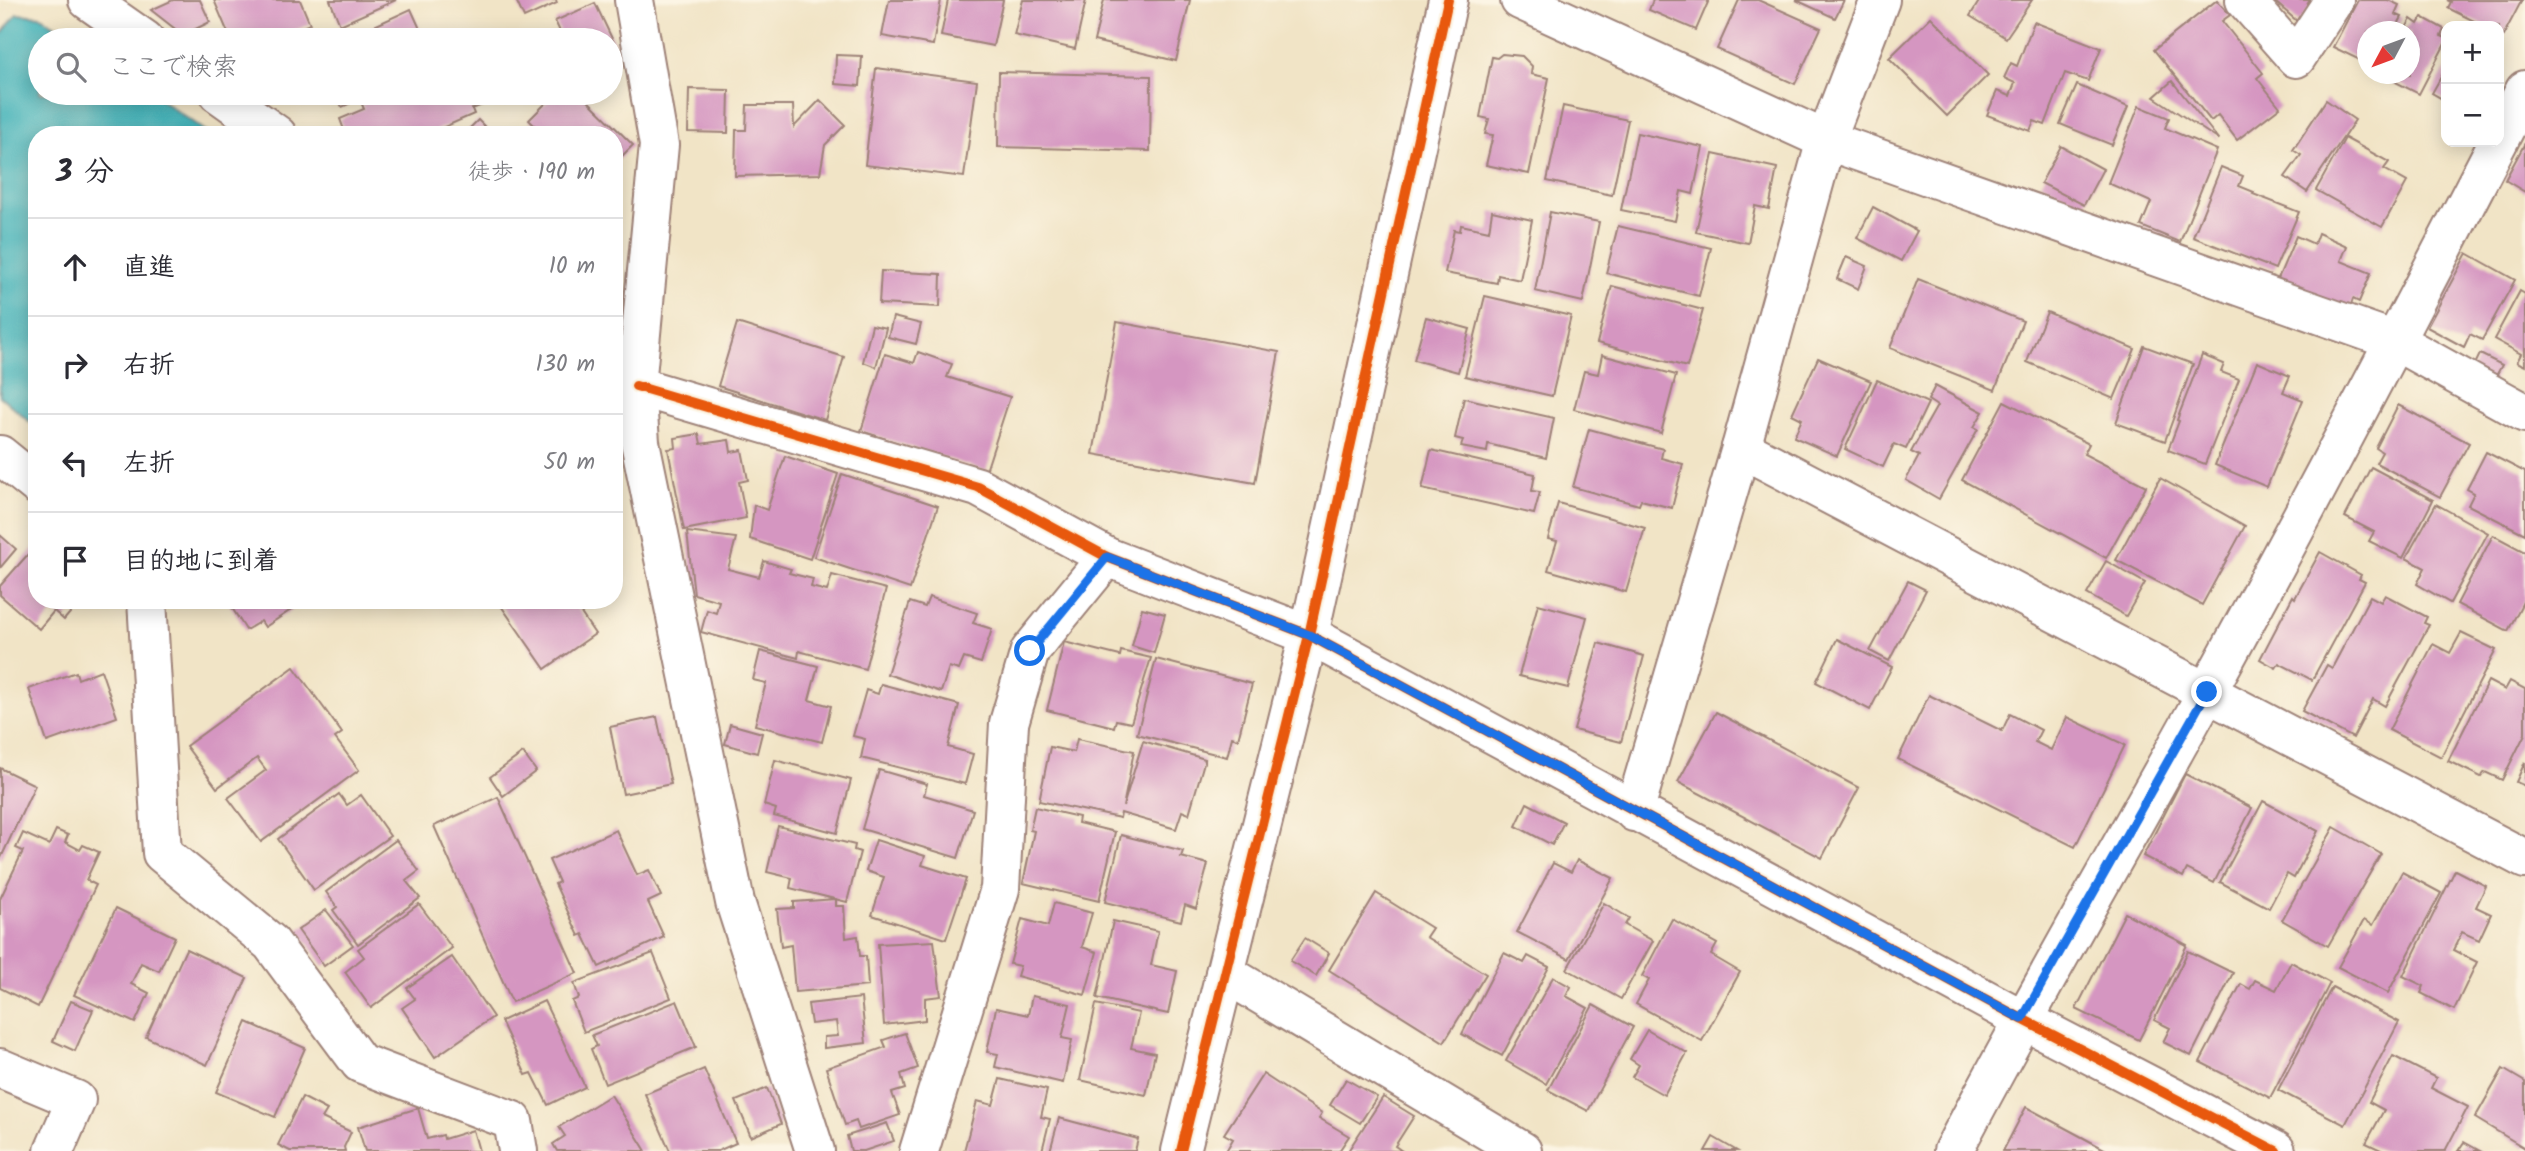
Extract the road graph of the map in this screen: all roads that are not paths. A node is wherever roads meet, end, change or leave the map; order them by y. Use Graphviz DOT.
graph roads {
  1 [pos="88,0"];
  2 [pos="634,0"];
  3 [pos="1448,0"];
  4 [pos="1520,0"];
  5 [pos="1880,0"];
  6 [pos="2245,0"];
  7 [pos="2334,0"];
  8 [pos="128,28"];
  9 [pos="2525,90"];
  10 [pos="235,105"];
  11 [pos="264,126"];
  12 [pos="2504,130"];
  13 [pos="1826,140"];
  14 [pos="2495,147"];
  15 [pos="2395,341"];
  16 [pos="636,386"];
  17 [pos="2525,413"];
  18 [pos="627,430"];
  19 [pos="1741,448"];
  20 [pos="0,455"];
  21 [pos="28,478"];
  22 [pos="1107,557"];
  23 [pos="148,609"];
  24 [pos="1309,635"];
  25 [pos="2207,692"];
  26 [pos="1634,812"];
  27 [pos="2525,859"];
  28 [pos="1225,973"];
  29 [pos="2022,1019"];
  30 [pos="0,1068"];
  31 [pos="54,1151"];
  32 [pos="518,1151"];
  33 [pos="815,1151"];
  34 [pos="919,1151"];
  35 [pos="1181,1151"];
  36 [pos="1522,1151"];
  37 [pos="1953,1151"];
  38 [pos="2276,1151"];
  1 -- 8 [label="street"];
  2 -- 16 [label="street"];
  3 -- 24 [label="street"];
  4 -- 13 [label="street"];
  5 -- 13 [label="street"];
  6 -- 7 [label="street"];
  9 -- 12 [label="street"];
  10 -- 11 [label="street"];
  13 -- 15 [label="street"];
  13 -- 19 [label="street"];
  14 -- 15 [label="street"];
  15 -- 17 [label="street"];
  15 -- 25 [label="street"];
  16 -- 18 [label="street"];
  16 -- 22 [label="street"];
  18 -- 33 [label="street"];
  19 -- 25 [label="street"];
  19 -- 26 [label="street"];
  20 -- 21 [label="street"];
  22 -- 24 [label="street"];
  22 -- 34 [label="street"];
  23 -- 32 [label="street"];
  24 -- 26 [label="street"];
  24 -- 28 [label="street"];
  25 -- 27 [label="street"];
  25 -- 29 [label="street"];
  26 -- 29 [label="street"];
  28 -- 35 [label="street"];
  28 -- 36 [label="street"];
  29 -- 37 [label="street"];
  29 -- 38 [label="street"];
  30 -- 31 [label="street"];
}
